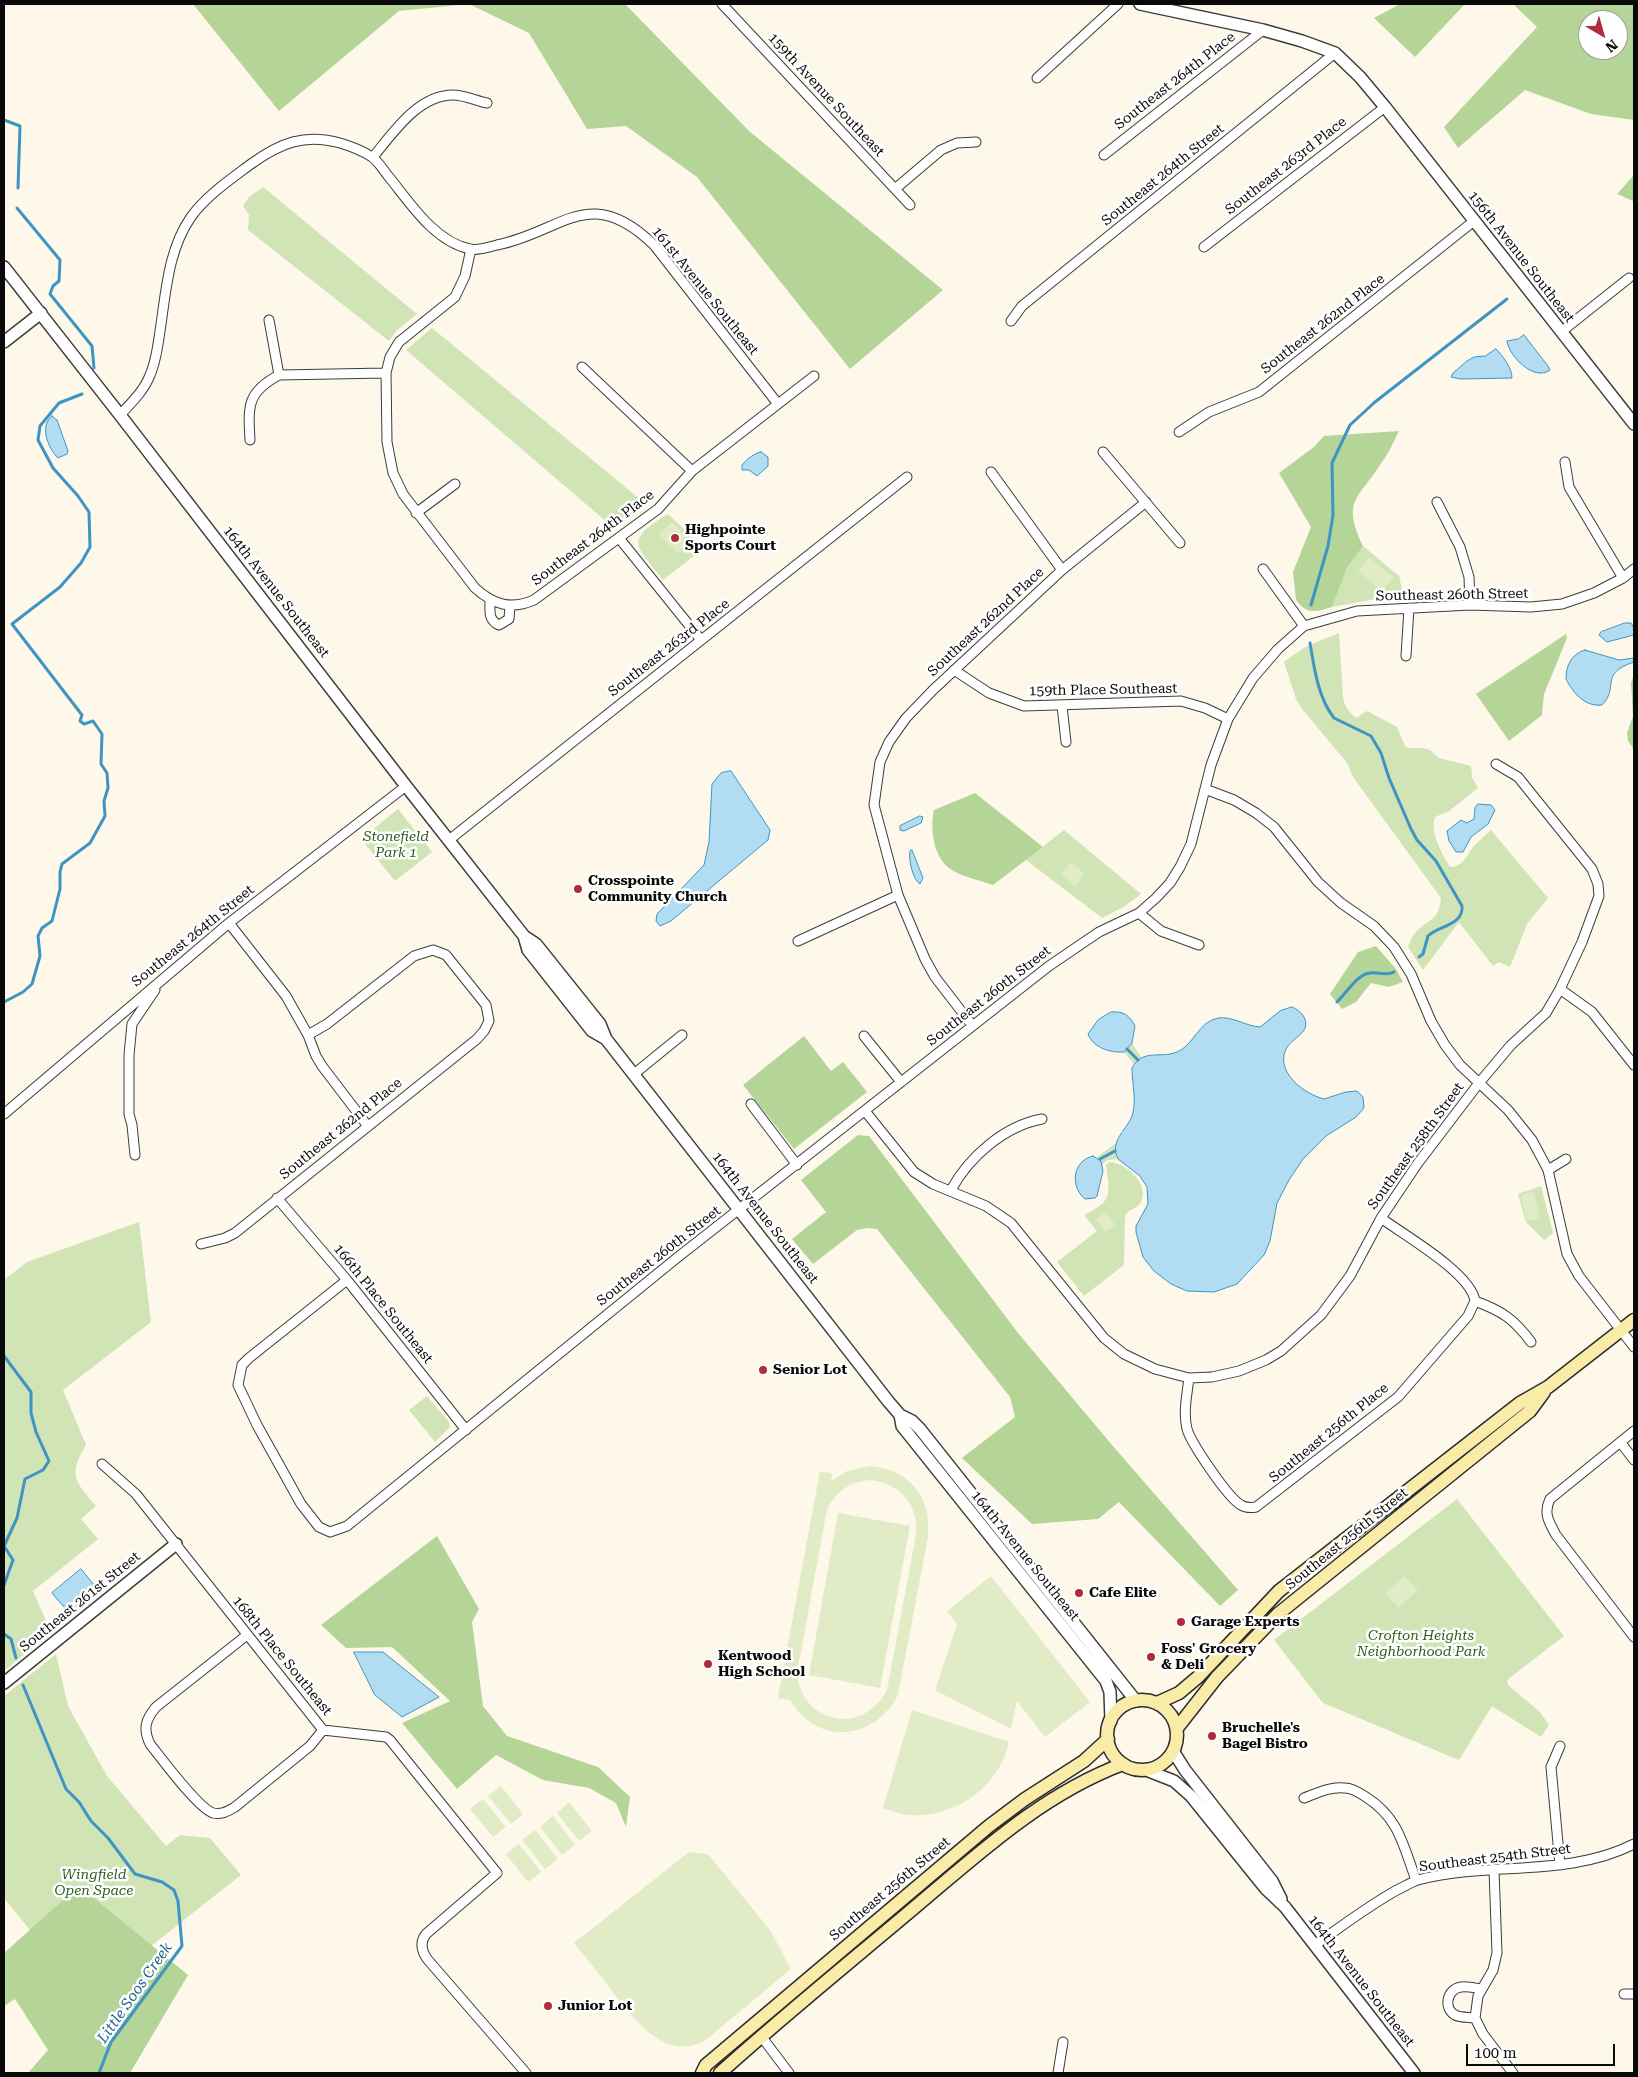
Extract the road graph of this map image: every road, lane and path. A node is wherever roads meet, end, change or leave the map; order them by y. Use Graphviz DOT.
graph roads {
  1 [pos="722,4"];
  2 [pos="1118,4"];
  3 [pos="1140,4"];
  4 [pos="1263,30"];
  5 [pos="1335,53"];
  6 [pos="1037,78"];
  7 [pos="487,103"];
  8 [pos="1385,107"];
  9 [pos="976,142"];
  10 [pos="1104,155"];
  11 [pos="373,157"];
  12 [pos="895,189"];
  13 [pos="910,205"];
  14 [pos="1474,221"];
  15 [pos="1204,247"];
  16 [pos="471,249"];
  17 [pos="4,267"];
  18 [pos="1629,278"];
  19 [pos="41,312"];
  20 [pos="269,320"];
  21 [pos="1011,321"];
  22 [pos="1561,332"];
  23 [pos="4,342"];
  24 [pos="582,367"];
  25 [pos="386,373"];
  26 [pos="279,375"];
  27 [pos="814,376"];
  28 [pos="778,404"];
  29 [pos="120,415"];
  30 [pos="1634,424"];
  31 [pos="1179,432"];
  32 [pos="250,440"];
  33 [pos="1103,452"];
  34 [pos="1565,462"];
  35 [pos="692,471"];
  36 [pos="991,472"];
  37 [pos="907,477"];
  38 [pos="455,484"];
  39 [pos="1146,502"];
  40 [pos="1437,502"];
  41 [pos="416,513"];
  42 [pos="618,538"];
  43 [pos="1180,543"];
  44 [pos="1263,569"];
  45 [pos="1634,569"];
  46 [pos="1062,570"];
  47 [pos="1623,578"];
  48 [pos="493,602"];
  49 [pos="510,605"];
  50 [pos="1470,605"];
  51 [pos="1409,608"];
  52 [pos="1304,626"];
  53 [pos="701,640"];
  54 [pos="1406,656"];
  55 [pos="954,670"];
  56 [pos="1062,706"];
  57 [pos="1228,719"];
  58 [pos="1066,742"];
  59 [pos="1496,764"];
  60 [pos="406,786"];
  61 [pos="1204,789"];
  62 [pos="449,840"];
  63 [pos="898,894"];
  64 [pos="1139,914"];
  65 [pos="229,923"];
  66 [pos="798,941"];
  67 [pos="1199,945"];
  68 [pos="169,972"];
  69 [pos="1560,989"];
  70 [pos="972,1026"];
  71 [pos="308,1035"];
  72 [pos="682,1035"];
  73 [pos="864,1036"];
  74 [pos="1634,1066"];
  75 [pos="634,1074"];
  76 [pos="901,1082"];
  77 [pos="1479,1083"];
  78 [pos="751,1104"];
  79 [pos="864,1112"];
  80 [pos="4,1114"];
  81 [pos="1042,1119"];
  82 [pos="367,1125"];
  83 [pos="135,1155"];
  84 [pos="1566,1159"];
  85 [pos="797,1164"];
  86 [pos="1548,1170"];
  87 [pos="951,1190"];
  88 [pos="277,1198"];
  89 [pos="740,1210"];
  90 [pos="1381,1218"];
  91 [pos="201,1244"];
  92 [pos="347,1280"];
  93 [pos="1475,1301"];
  94 [pos="1634,1320"];
  95 [pos="1620,1331"];
  96 [pos="1532,1342"];
  97 [pos="1634,1347"];
  98 [pos="1189,1378"];
  99 [pos="1548,1387"];
  100 [pos="900,1415"];
  101 [pos="466,1430"];
  102 [pos="1634,1431"];
  103 [pos="1621,1443"];
  104 [pos="1634,1460"];
  105 [pos="102,1464"];
  106 [pos="176,1544"];
  107 [pos="247,1635"];
  108 [pos="1634,1637"];
  109 [pos="4,1683"];
  110 [pos="1136,1701"];
  111 [pos="1156,1703"];
  112 [pos="1111,1721"];
  113 [pos="1176,1728"];
  114 [pos="324,1730"];
  115 [pos="1108,1739"];
  116 [pos="1560,1746"];
  117 [pos="1173,1751"];
  118 [pos="1123,1764"];
  119 [pos="1146,1770"];
  120 [pos="1304,1798"];
  121 [pos="1634,1844"];
  122 [pos="950,1858"];
  123 [pos="1560,1865"];
  124 [pos="1494,1870"];
  125 [pos="948,1880"];
  126 [pos="1416,1880"];
  127 [pos="1285,1907"];
  128 [pos="1315,1945"];
  129 [pos="1481,1989"];
  130 [pos="1624,1994"];
  131 [pos="1634,1994"];
  132 [pos="1475,2018"];
  133 [pos="761,2036"];
  134 [pos="1063,2042"];
  135 [pos="526,2073"];
  136 [pos="702,2073"];
  137 [pos="720,2073"];
  138 [pos="789,2073"];
  139 [pos="1058,2073"];
  140 [pos="1414,2073"];
  141 [pos="1513,2073"];
  1 -- 12 [label="street, 159th Avenue Southeast"];
  2 -- 6 [label="street"];
  3 -- 4 [label="street"];
  4 -- 5 [label="street"];
  4 -- 10 [label="street, Southeast 264th Place"];
  5 -- 8 [label="street, 156th Avenue Southeast"];
  5 -- 21 [label="street, Southeast 264th Street"];
  7 -- 11 [label="street"];
  8 -- 14 [label="street, 156th Avenue Southeast"];
  8 -- 15 [label="street, Southeast 263rd Place"];
  9 -- 12 [label="street"];
  11 -- 16 [label="street"];
  11 -- 29 [label="street"];
  12 -- 13 [label="street, 159th Avenue Southeast"];
  14 -- 22 [label="street, 156th Avenue Southeast"];
  14 -- 31 [label="street, Southeast 262nd Place"];
  16 -- 25 [label="street"];
  16 -- 28 [label="street, 161st Avenue Southeast"];
  17 -- 19 [label="street, 164th Avenue Southeast"];
  18 -- 22 [label="street"];
  19 -- 23 [label="street"];
  19 -- 29 [label="street, 164th Avenue Southeast"];
  20 -- 26 [label="street"];
  22 -- 30 [label="street, 156th Avenue Southeast"];
  24 -- 35 [label="street"];
  25 -- 26 [label="street"];
  25 -- 41 [label="street"];
  26 -- 32 [label="street"];
  27 -- 28 [label="street, Southeast 264th Place"];
  28 -- 35 [label="street, Southeast 264th Place"];
  29 -- 60 [label="street, 164th Avenue Southeast"];
  33 -- 39 [label="street"];
  34 -- 47 [label="street"];
  35 -- 42 [label="street, Southeast 264th Place"];
  36 -- 46 [label="street"];
  37 -- 53 [label="street, Southeast 263rd Place"];
  38 -- 41 [label="street"];
  39 -- 43 [label="street"];
  39 -- 46 [label="street, Southeast 262nd Place"];
  40 -- 50 [label="street"];
  41 -- 48 [label="street"];
  42 -- 49 [label="street, Southeast 264th Place"];
  42 -- 53 [label="street"];
  44 -- 52 [label="street"];
  45 -- 47 [label="street, Southeast 260th Street"];
  46 -- 55 [label="street, Southeast 262nd Place"];
  47 -- 50 [label="street, Southeast 260th Street"];
  48 -- 49 [label="street, Southeast 264th Place"];
  48 -- 49 [label="street"];
  50 -- 51 [label="street, Southeast 260th Street"];
  51 -- 52 [label="street, Southeast 260th Street"];
  51 -- 54 [label="street"];
  52 -- 57 [label="street, Southeast 260th Street"];
  53 -- 62 [label="street, Southeast 263rd Place"];
  55 -- 56 [label="street, 159th Place Southeast"];
  55 -- 63 [label="street, Southeast 262nd Place"];
  56 -- 57 [label="street, 159th Place Southeast"];
  56 -- 58 [label="street"];
  57 -- 61 [label="street, Southeast 260th Street"];
  59 -- 69 [label="street, Southeast 258th Street"];
  60 -- 62 [label="street, 164th Avenue Southeast"];
  60 -- 65 [label="street, Southeast 264th Street"];
  61 -- 64 [label="street, Southeast 260th Street"];
  61 -- 77 [label="street"];
  62 -- 75 [label="street, 164th Avenue Southeast"];
  63 -- 66 [label="street"];
  63 -- 70 [label="street, Southeast 262nd Place"];
  64 -- 67 [label="street"];
  64 -- 70 [label="street, Southeast 260th Street"];
  65 -- 68 [label="street, Southeast 264th Street"];
  65 -- 71 [label="street"];
  68 -- 80 [label="street, Southeast 264th Street"];
  68 -- 83 [label="street"];
  69 -- 74 [label="street"];
  69 -- 77 [label="street, Southeast 258th Street"];
  70 -- 76 [label="street, Southeast 260th Street"];
  71 -- 82 [label="street"];
  71 -- 82 [label="street, Southeast 262nd Place"];
  72 -- 75 [label="street"];
  73 -- 76 [label="street"];
  75 -- 89 [label="street, 164th Avenue Southeast"];
  76 -- 79 [label="street, Southeast 260th Street"];
  77 -- 86 [label="street"];
  77 -- 90 [label="street, Southeast 258th Street"];
  78 -- 85 [label="street"];
  79 -- 85 [label="street, Southeast 260th Street"];
  79 -- 87 [label="street"];
  81 -- 87 [label="street"];
  82 -- 88 [label="street, Southeast 262nd Place"];
  84 -- 86 [label="street"];
  85 -- 89 [label="street, Southeast 260th Street"];
  86 -- 95 [label="street"];
  87 -- 98 [label="street"];
  88 -- 91 [label="street, Southeast 262nd Place"];
  88 -- 92 [label="street, 166th Place Southeast"];
  89 -- 100 [label="street, 164th Avenue Southeast"];
  89 -- 101 [label="street, Southeast 260th Street"];
  90 -- 93 [label="street"];
  90 -- 98 [label="street, Southeast 258th Street"];
  92 -- 101 [label="street, 166th Place Southeast"];
  92 -- 101 [label="street, Southeast 260th Street"];
  93 -- 96 [label="street"];
  93 -- 98 [label="street, Southeast 256th Place"];
  94 -- 95 [label="main road, Southeast 256th Street"];
  95 -- 97 [label="street"];
  95 -- 99 [label="main road, Southeast 256th Street"];
  99 -- 111 [label="main road, Southeast 256th Street"];
  99 -- 113 [label="main road, Southeast 256th Street"];
  100 -- 110 [label="street, 164th Avenue Southeast"];
  100 -- 112 [label="street, 164th Avenue Southeast"];
  102 -- 103 [label="street"];
  103 -- 104 [label="street"];
  103 -- 108 [label="street"];
  105 -- 106 [label="street, 168th Place Southeast"];
  106 -- 107 [label="street, 168th Place Southeast"];
  106 -- 109 [label="street, Southeast 261st Street"];
  107 -- 114 [label="street, 168th Place Southeast"];
  107 -- 114 [label="street"];
  110 -- 111 [label="main road"];
  110 -- 112 [label="main road"];
  111 -- 113 [label="main road"];
  112 -- 115 [label="main road"];
  113 -- 117 [label="main road"];
  114 -- 135 [label="street, 168th Place Southeast"];
  115 -- 118 [label="main road"];
  115 -- 122 [label="main road, Southeast 256th Street"];
  116 -- 123 [label="street"];
  117 -- 119 [label="main road"];
  117 -- 127 [label="street, 164th Avenue Southeast"];
  118 -- 119 [label="main road"];
  118 -- 125 [label="main road"];
  119 -- 127 [label="street, 164th Avenue Southeast"];
  120 -- 126 [label="street"];
  121 -- 123 [label="street, Southeast 254th Street"];
  122 -- 125 [label="main road"];
  122 -- 136 [label="main road, Southeast 256th Street"];
  123 -- 124 [label="street, Southeast 254th Street"];
  124 -- 126 [label="street, Southeast 254th Street"];
  124 -- 129 [label="street"];
  125 -- 133 [label="main road"];
  126 -- 128 [label="street, Southeast 254th Street"];
  127 -- 128 [label="street, 164th Avenue Southeast"];
  128 -- 140 [label="street, 164th Avenue Southeast"];
  129 -- 132 [label="street"];
  129 -- 132 [label="street"];
  130 -- 131 [label="street"];
  132 -- 141 [label="street"];
  133 -- 137 [label="main road"];
  133 -- 138 [label="street"];
  134 -- 139 [label="street"];
}
